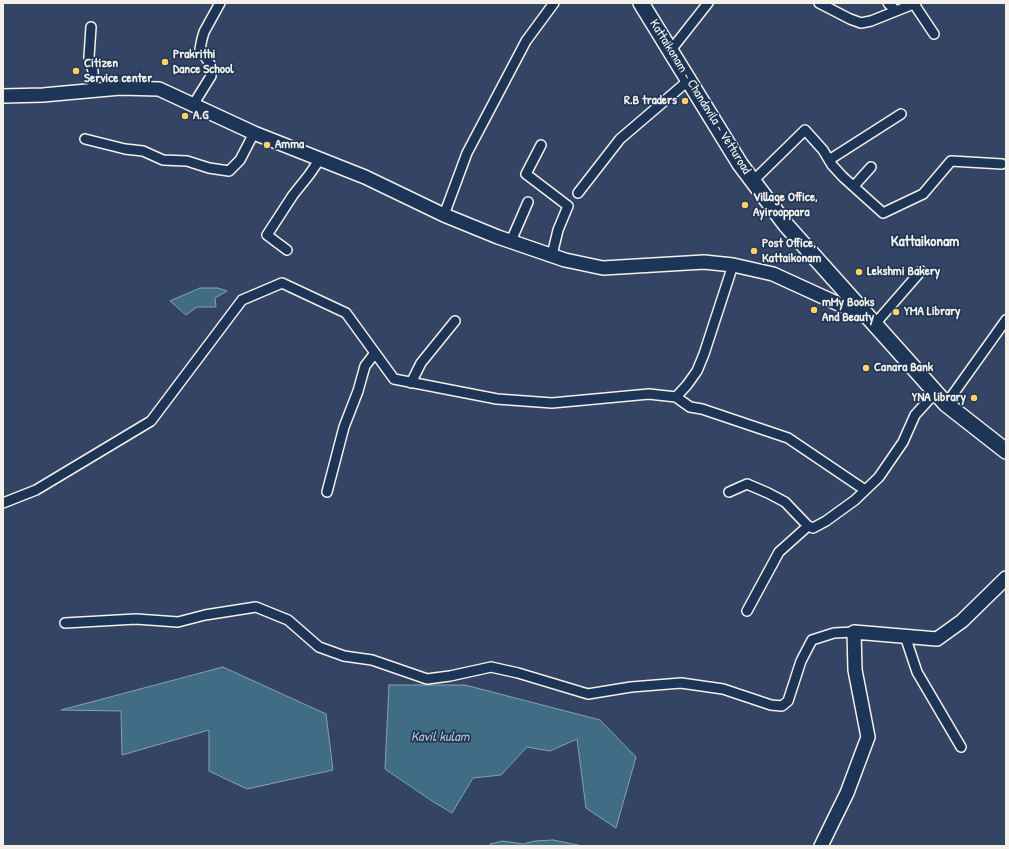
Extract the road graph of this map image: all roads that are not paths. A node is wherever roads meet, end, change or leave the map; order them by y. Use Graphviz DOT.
graph roads {
  1 [pos="220,3"];
  2 [pos="554,3"];
  3 [pos="641,3"];
  4 [pos="708,3"];
  5 [pos="819,3"];
  6 [pos="888,3"];
  7 [pos="915,3"];
  8 [pos="896,11"];
  9 [pos="92,27"];
  10 [pos="934,34"];
  11 [pos="670,50"];
  12 [pos="689,80"];
  13 [pos="93,91"];
  14 [pos="3,96"];
  15 [pos="193,105"];
  16 [pos="902,114"];
  17 [pos="254,133"];
  18 [pos="85,139"];
  19 [pos="541,145"];
  20 [pos="320,159"];
  21 [pos="829,160"];
  22 [pos="1002,164"];
  23 [pos="871,167"];
  24 [pos="753,181"];
  25 [pos="854,186"];
  26 [pos="578,193"];
  27 [pos="528,202"];
  28 [pos="444,215"];
  29 [pos="511,241"];
  30 [pos="287,250"];
  31 [pos="552,255"];
  32 [pos="733,266"];
  33 [pos="921,271"];
  34 [pos="1006,320"];
  35 [pos="455,321"];
  36 [pos="871,321"];
  37 [pos="375,353"];
  38 [pos="411,382"];
  39 [pos="935,393"];
  40 [pos="676,397"];
  41 [pos="946,404"];
  42 [pos="1006,451"];
  43 [pos="865,490"];
  44 [pos="327,492"];
  45 [pos="729,492"];
  46 [pos="3,504"];
  47 [pos="808,526"];
  48 [pos="1006,578"];
  49 [pos="747,611"];
  50 [pos="65,623"];
  51 [pos="854,632"];
  52 [pos="905,636"];
  53 [pos="960,747"];
  54 [pos="821,846"];
  1 -- 15 [label="street"];
  2 -- 28 [label="street"];
  3 -- 11 [label="main road, Kattaikonam - Chandavila - Vetturoad"];
  4 -- 11 [label="street"];
  5 -- 8 [label="street"];
  6 -- 8 [label="street"];
  7 -- 8 [label="street"];
  7 -- 10 [label="street"];
  9 -- 13 [label="street"];
  11 -- 12 [label="main road, Kattaikonam - Chandavila - Vetturoad"];
  12 -- 24 [label="main road, Kattaikonam - Chandavila - Vetturoad"];
  12 -- 26 [label="street"];
  13 -- 14 [label="main road"];
  13 -- 15 [label="main road"];
  15 -- 17 [label="main road"];
  16 -- 21 [label="street"];
  17 -- 18 [label="street"];
  17 -- 20 [label="main road"];
  19 -- 31 [label="street"];
  20 -- 28 [label="main road"];
  20 -- 30 [label="street"];
  21 -- 24 [label="street"];
  21 -- 25 [label="street"];
  22 -- 25 [label="street"];
  23 -- 25 [label="street"];
  24 -- 36 [label="main road, Kattaikonam - Chandavila - Vetturoad"];
  27 -- 29 [label="street"];
  28 -- 29 [label="main road"];
  29 -- 31 [label="main road"];
  31 -- 32 [label="main road"];
  32 -- 36 [label="main road"];
  32 -- 40 [label="street"];
  33 -- 36 [label="street"];
  34 -- 41 [label="street"];
  35 -- 38 [label="street"];
  36 -- 39 [label="main road, Kattaikonam - Chandavila - Vetturoad"];
  37 -- 38 [label="street"];
  37 -- 44 [label="street"];
  37 -- 46 [label="street"];
  38 -- 40 [label="street"];
  39 -- 41 [label="main road, Kattaikonam - Chandavila - Vetturoad"];
  39 -- 43 [label="street"];
  40 -- 43 [label="street"];
  41 -- 42 [label="main road, Kattaikonam - Chandavila - Vetturoad"];
  43 -- 47 [label="street"];
  45 -- 47 [label="street"];
  47 -- 49 [label="street"];
  48 -- 52 [label="main road"];
  50 -- 51 [label="street"];
  51 -- 52 [label="main road"];
  51 -- 54 [label="main road"];
  52 -- 53 [label="street"];
}
